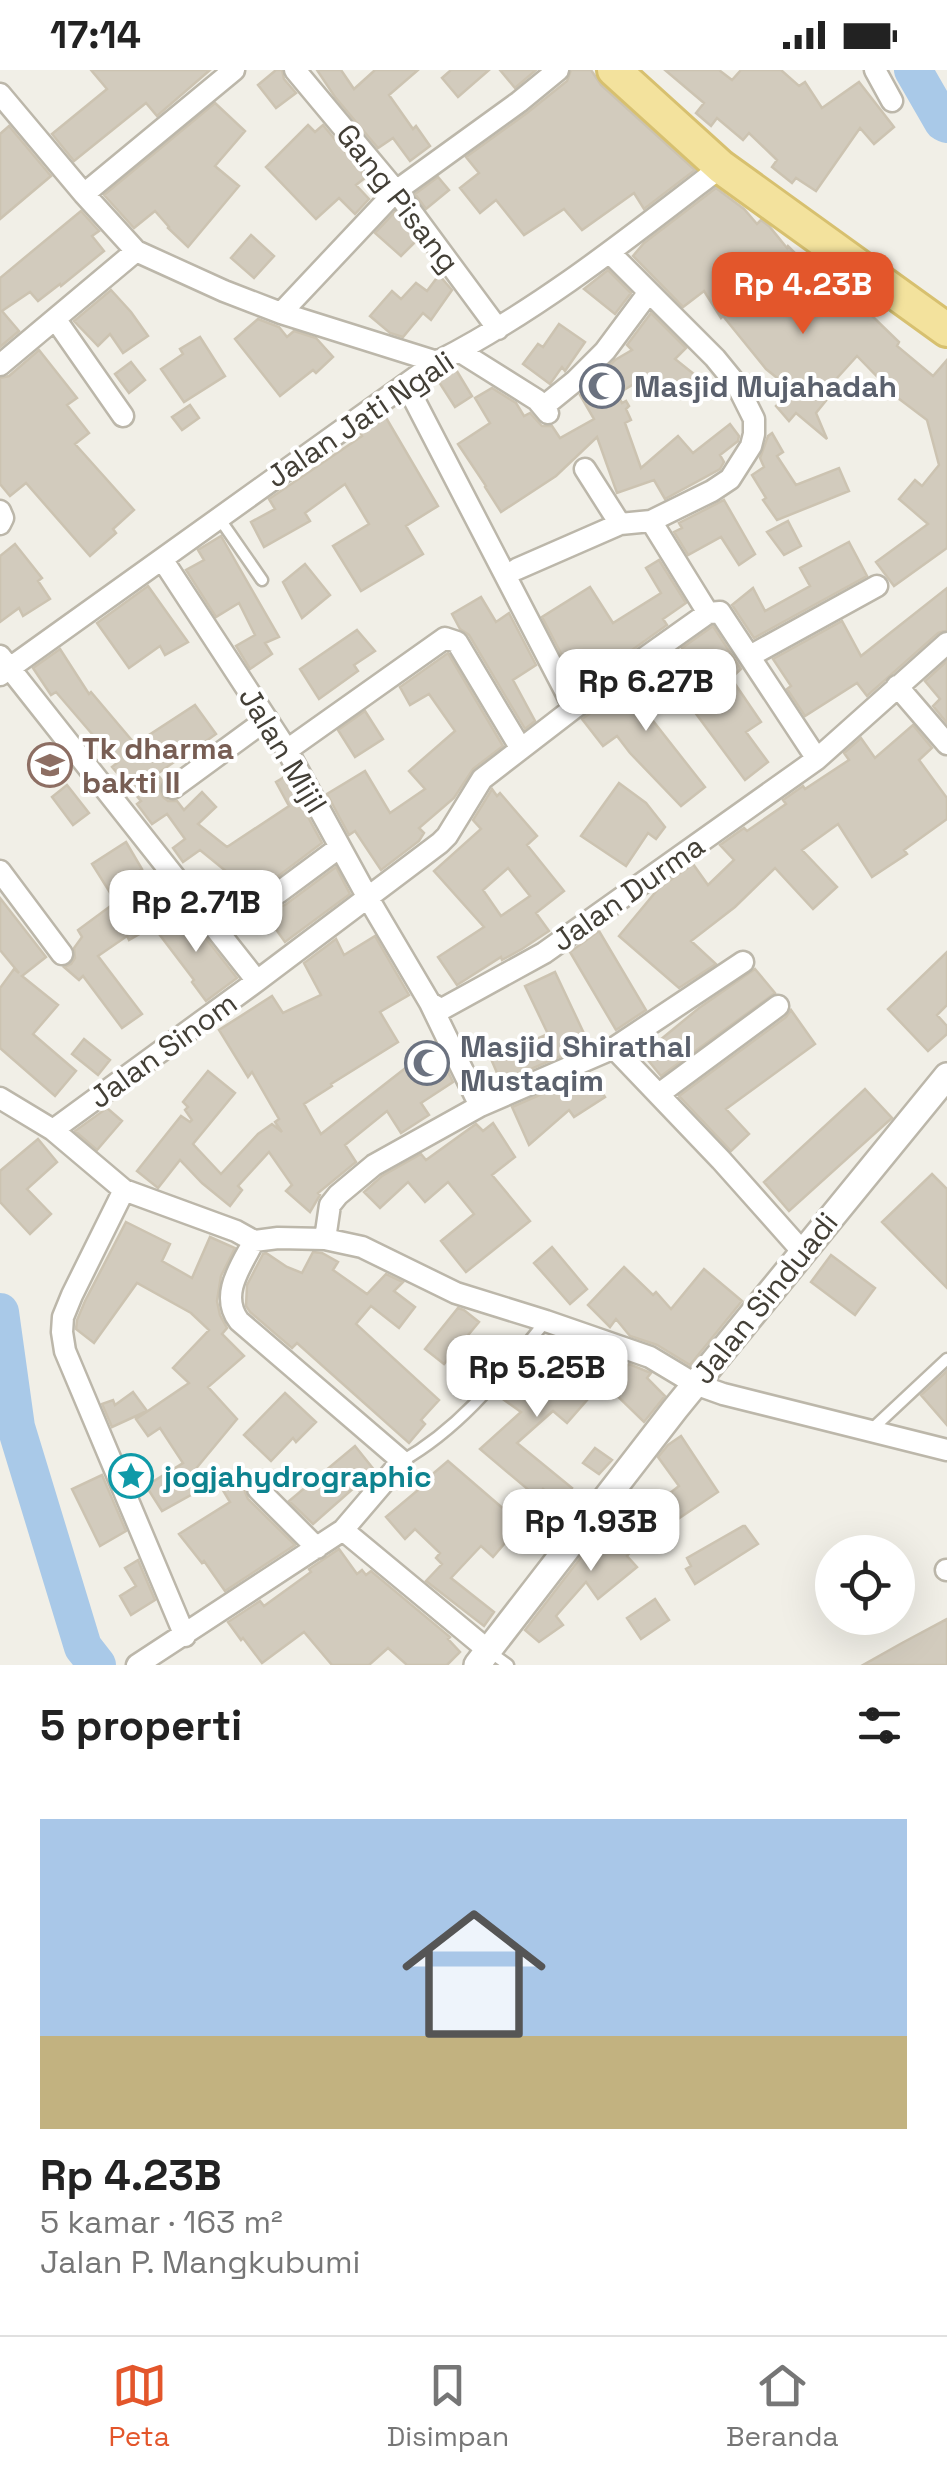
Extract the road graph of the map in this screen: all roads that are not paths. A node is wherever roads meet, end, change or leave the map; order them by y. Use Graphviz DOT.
graph roads {
  1 [pos="234,70"];
  2 [pos="295,70"];
  3 [pos="558,70"];
  4 [pos="875,70"];
  5 [pos="616,71"];
  6 [pos="1,97"];
  7 [pos="892,101"];
  8 [pos="721,167"];
  9 [pos="396,191"];
  10 [pos="84,194"];
  11 [pos="136,251"];
  12 [pos="610,253"];
  13 [pos="649,292"];
  14 [pos="282,313"];
  15 [pos="56,320"];
  16 [pos="498,329"];
  17 [pos="947,330"];
  18 [pos="459,351"];
  19 [pos="436,362"];
  20 [pos="0,366"];
  21 [pos="406,384"];
  22 [pos="123,416"];
  23 [pos="585,468"];
  24 [pos="0,511"];
  25 [pos="219,518"];
  26 [pos="651,521"];
  27 [pos="0,524"];
  28 [pos="620,524"];
  29 [pos="162,559"];
  30 [pos="516,570"];
  31 [pos="262,580"];
  32 [pos="877,586"];
  33 [pos="708,612"];
  34 [pos="947,643"];
  35 [pos="750,656"];
  36 [pos="3,667"];
  37 [pos="897,686"];
  38 [pos="574,708"];
  39 [pos="267,719"];
  40 [pos="947,744"];
  41 [pos="521,749"];
  42 [pos="287,750"];
  43 [pos="817,759"];
  44 [pos="173,788"];
  45 [pos="340,847"];
  46 [pos="0,871"];
  47 [pos="278,892"];
  48 [pos="368,898"];
  49 [pos="62,954"];
  50 [pos="743,962"];
  51 [pos="257,981"];
  52 [pos="430,1003"];
  53 [pos="778,1006"];
  54 [pos="614,1048"];
  55 [pos="943,1090"];
  56 [pos="659,1094"];
  57 [pos="0,1098"];
  58 [pos="480,1106"];
  59 [pos="53,1130"];
  60 [pos="124,1190"];
  61 [pos="326,1239"];
  62 [pos="254,1241"];
  63 [pos="802,1251"];
  64 [pos="546,1320"];
  65 [pos="947,1359"];
  66 [pos="695,1384"];
  67 [pos="871,1431"];
  68 [pos="947,1450"];
  69 [pos="402,1461"];
  70 [pos="258,1488"];
  71 [pos="344,1530"];
  72 [pos="317,1548"];
  73 [pos="185,1636"];
  74 [pos="491,1660"];
  75 [pos="152,1661"];
  1 -- 10 [label="street"];
  2 -- 9 [label="street, Gang Pisang"];
  3 -- 9 [label="street"];
  4 -- 7 [label="street"];
  5 -- 8 [label="main road"];
  6 -- 10 [label="street"];
  8 -- 12 [label="street, Jalan Jati Ngali"];
  8 -- 17 [label="main road"];
  9 -- 14 [label="street"];
  9 -- 16 [label="street, Gang Pisang"];
  10 -- 11 [label="street"];
  11 -- 14 [label="street"];
  11 -- 15 [label="street"];
  12 -- 13 [label="street"];
  12 -- 16 [label="street, Jalan Jati Ngali"];
  13 -- 18 [label="street"];
  13 -- 26 [label="street"];
  14 -- 19 [label="street"];
  15 -- 20 [label="street"];
  15 -- 22 [label="street"];
  16 -- 18 [label="street, Jalan Jati Ngali"];
  18 -- 19 [label="street, Jalan Jati Ngali"];
  19 -- 21 [label="street, Jalan Jati Ngali"];
  21 -- 25 [label="street, Jalan Jati Ngali"];
  21 -- 38 [label="street"];
  23 -- 28 [label="street"];
  24 -- 27 [label="street"];
  25 -- 29 [label="street, Jalan Jati Ngali"];
  25 -- 31 [label="lane"];
  26 -- 28 [label="street"];
  26 -- 33 [label="street"];
  28 -- 30 [label="street"];
  29 -- 36 [label="street, Jalan Jati Ngali"];
  29 -- 39 [label="street, Jalan Mijil"];
  32 -- 35 [label="street"];
  33 -- 35 [label="street"];
  33 -- 38 [label="street, Jalan Sinom"];
  34 -- 37 [label="street, Jalan Durma"];
  35 -- 43 [label="street"];
  36 -- 51 [label="street"];
  37 -- 40 [label="street"];
  37 -- 43 [label="street, Jalan Durma"];
  38 -- 41 [label="street, Jalan Sinom"];
  39 -- 42 [label="street, Jalan Mijil"];
  39 -- 44 [label="street"];
  41 -- 42 [label="street"];
  41 -- 48 [label="street, Jalan Sinom"];
  42 -- 45 [label="street, Jalan Mijil"];
  43 -- 52 [label="street, Jalan Durma"];
  45 -- 47 [label="street"];
  45 -- 48 [label="street, Jalan Mijil"];
  46 -- 49 [label="street"];
  48 -- 51 [label="street, Jalan Sinom"];
  48 -- 52 [label="street, Jalan Mijil"];
  50 -- 54 [label="street"];
  51 -- 59 [label="street, Jalan Sinom"];
  52 -- 58 [label="street, Jalan Mijil"];
  53 -- 56 [label="street"];
  54 -- 56 [label="street"];
  54 -- 58 [label="street"];
  55 -- 63 [label="street, Jalan Sinduadi"];
  56 -- 63 [label="street"];
  57 -- 59 [label="street"];
  58 -- 61 [label="street"];
  59 -- 60 [label="street"];
  60 -- 62 [label="street"];
  60 -- 73 [label="street"];
  61 -- 62 [label="street"];
  61 -- 64 [label="street"];
  62 -- 69 [label="street"];
  63 -- 66 [label="street, Jalan Sinduadi"];
  64 -- 66 [label="street"];
  64 -- 69 [label="lane"];
  65 -- 67 [label="lane"];
  66 -- 67 [label="street"];
  66 -- 74 [label="street, Jalan Sinduadi"];
  67 -- 68 [label="street"];
  69 -- 71 [label="street"];
  70 -- 72 [label="street"];
  71 -- 72 [label="street"];
  71 -- 74 [label="street"];
  72 -- 73 [label="street"];
  73 -- 75 [label="street"];
}
